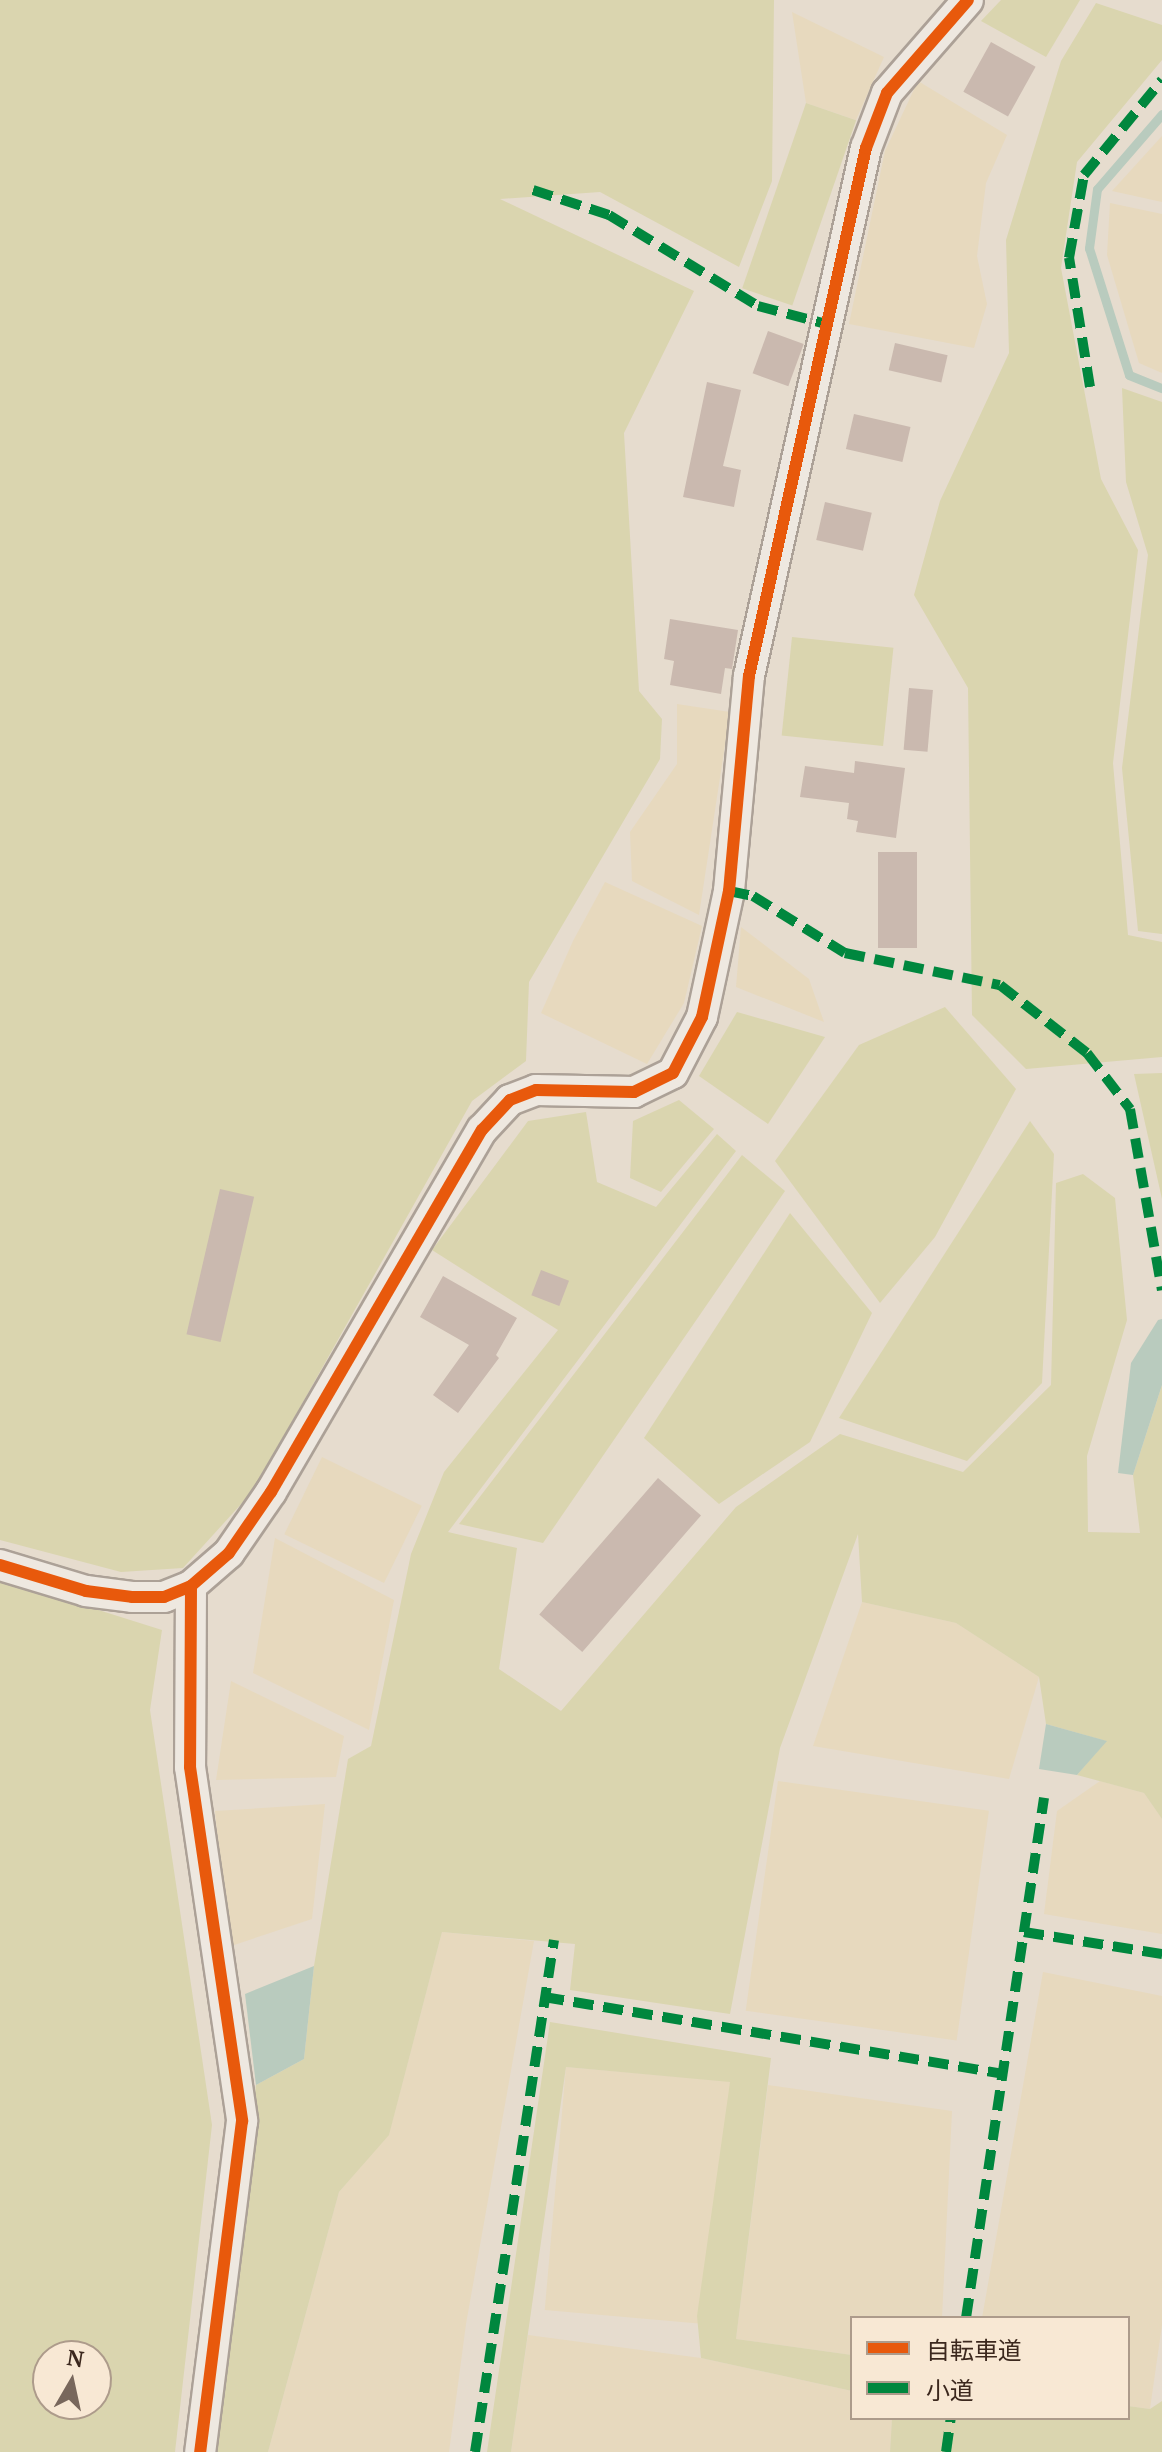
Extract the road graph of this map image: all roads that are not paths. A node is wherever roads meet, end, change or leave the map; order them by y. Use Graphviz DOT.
graph roads {
  1 [pos="968,0"];
  2 [pos="0,1565"];
  3 [pos="191,1586"];
  4 [pos="200,2452"];
  1 -- 3 [label="street"];
  2 -- 3 [label="street"];
  3 -- 4 [label="street"];
}
